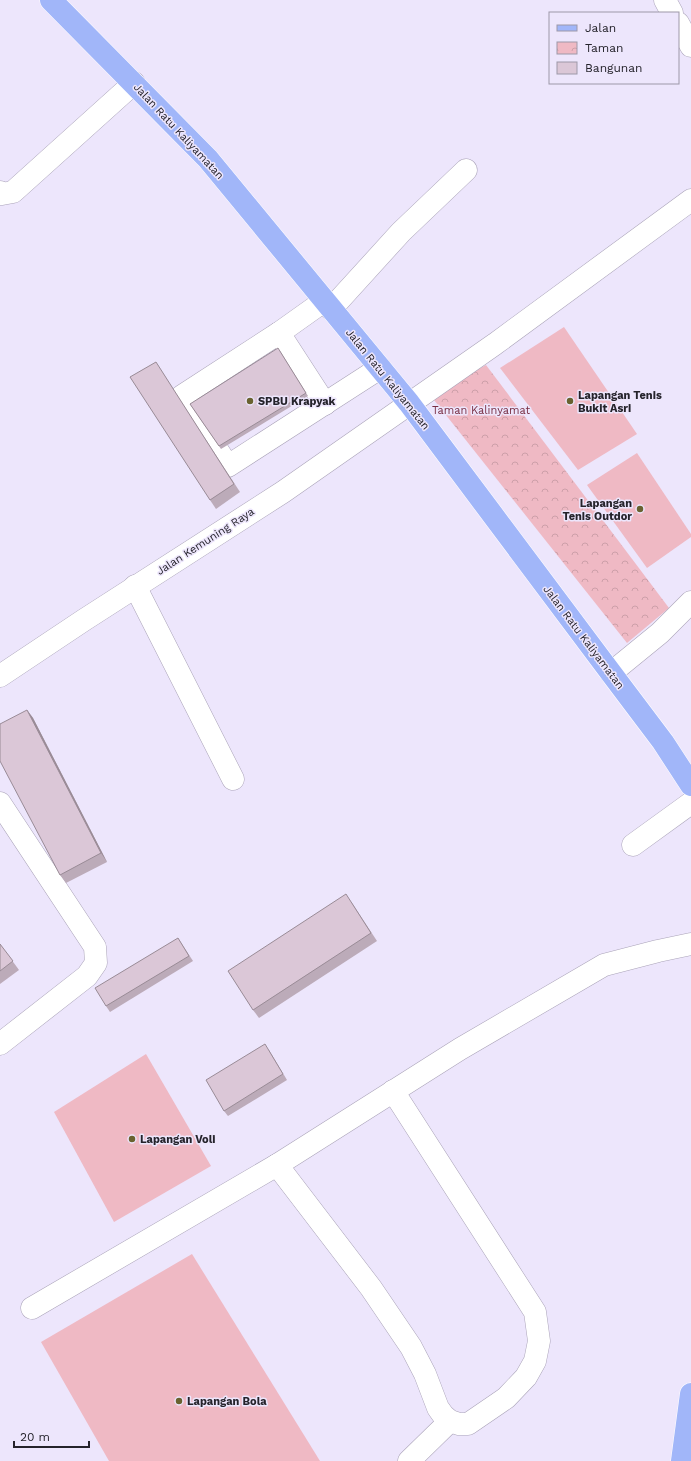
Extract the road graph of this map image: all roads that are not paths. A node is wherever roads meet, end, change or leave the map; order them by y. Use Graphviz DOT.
graph roads {
  1 [pos="51,0"];
  2 [pos="665,0"];
  3 [pos="671,12"];
  4 [pos="679,25"];
  5 [pos="691,46"];
  6 [pos="134,83"];
  7 [pos="466,170"];
  8 [pos="0,192"];
  9 [pos="691,200"];
  10 [pos="328,305"];
  11 [pos="279,333"];
  12 [pos="380,368"];
  13 [pos="409,403"];
  14 [pos="324,404"];
  15 [pos="135,586"];
  16 [pos="691,602"];
  17 [pos="611,672"];
  18 [pos="0,676"];
  19 [pos="233,779"];
  20 [pos="691,785"];
  21 [pos="0,803"];
  22 [pos="691,803"];
  23 [pos="633,846"];
  24 [pos="691,944"];
  25 [pos="0,1044"];
  26 [pos="393,1091"];
  27 [pos="277,1165"];
  28 [pos="32,1308"];
  29 [pos="691,1394"];
  30 [pos="450,1420"];
  31 [pos="409,1461"];
  32 [pos="682,1461"];
  1 -- 6 [label="main road, Jalan Ratu Kaliyamatan"];
  2 -- 3 [label="street"];
  4 -- 5 [label="street"];
  6 -- 8 [label="street"];
  6 -- 10 [label="main road, Jalan Ratu Kaliyamatan"];
  7 -- 10 [label="street"];
  9 -- 13 [label="street, Jalan Kemuning Raya"];
  10 -- 11 [label="street"];
  10 -- 12 [label="main road, Jalan Ratu Kaliyamatan"];
  11 -- 14 [label="street"];
  11 -- 14 [label="street"];
  12 -- 13 [label="main road, Jalan Ratu Kaliyamatan"];
  12 -- 14 [label="street"];
  13 -- 15 [label="street, Jalan Kemuning Raya"];
  13 -- 17 [label="main road, Jalan Ratu Kaliyamatan"];
  15 -- 18 [label="street, Jalan Kemuning Raya"];
  15 -- 19 [label="street"];
  16 -- 17 [label="street"];
  17 -- 20 [label="main road, Jalan Ratu Kaliyamatan"];
  21 -- 25 [label="street"];
  22 -- 23 [label="street"];
  24 -- 26 [label="street"];
  26 -- 27 [label="street"];
  26 -- 30 [label="street"];
  27 -- 28 [label="street"];
  27 -- 30 [label="street"];
  29 -- 32 [label="main road"];
  30 -- 31 [label="street"];
}
